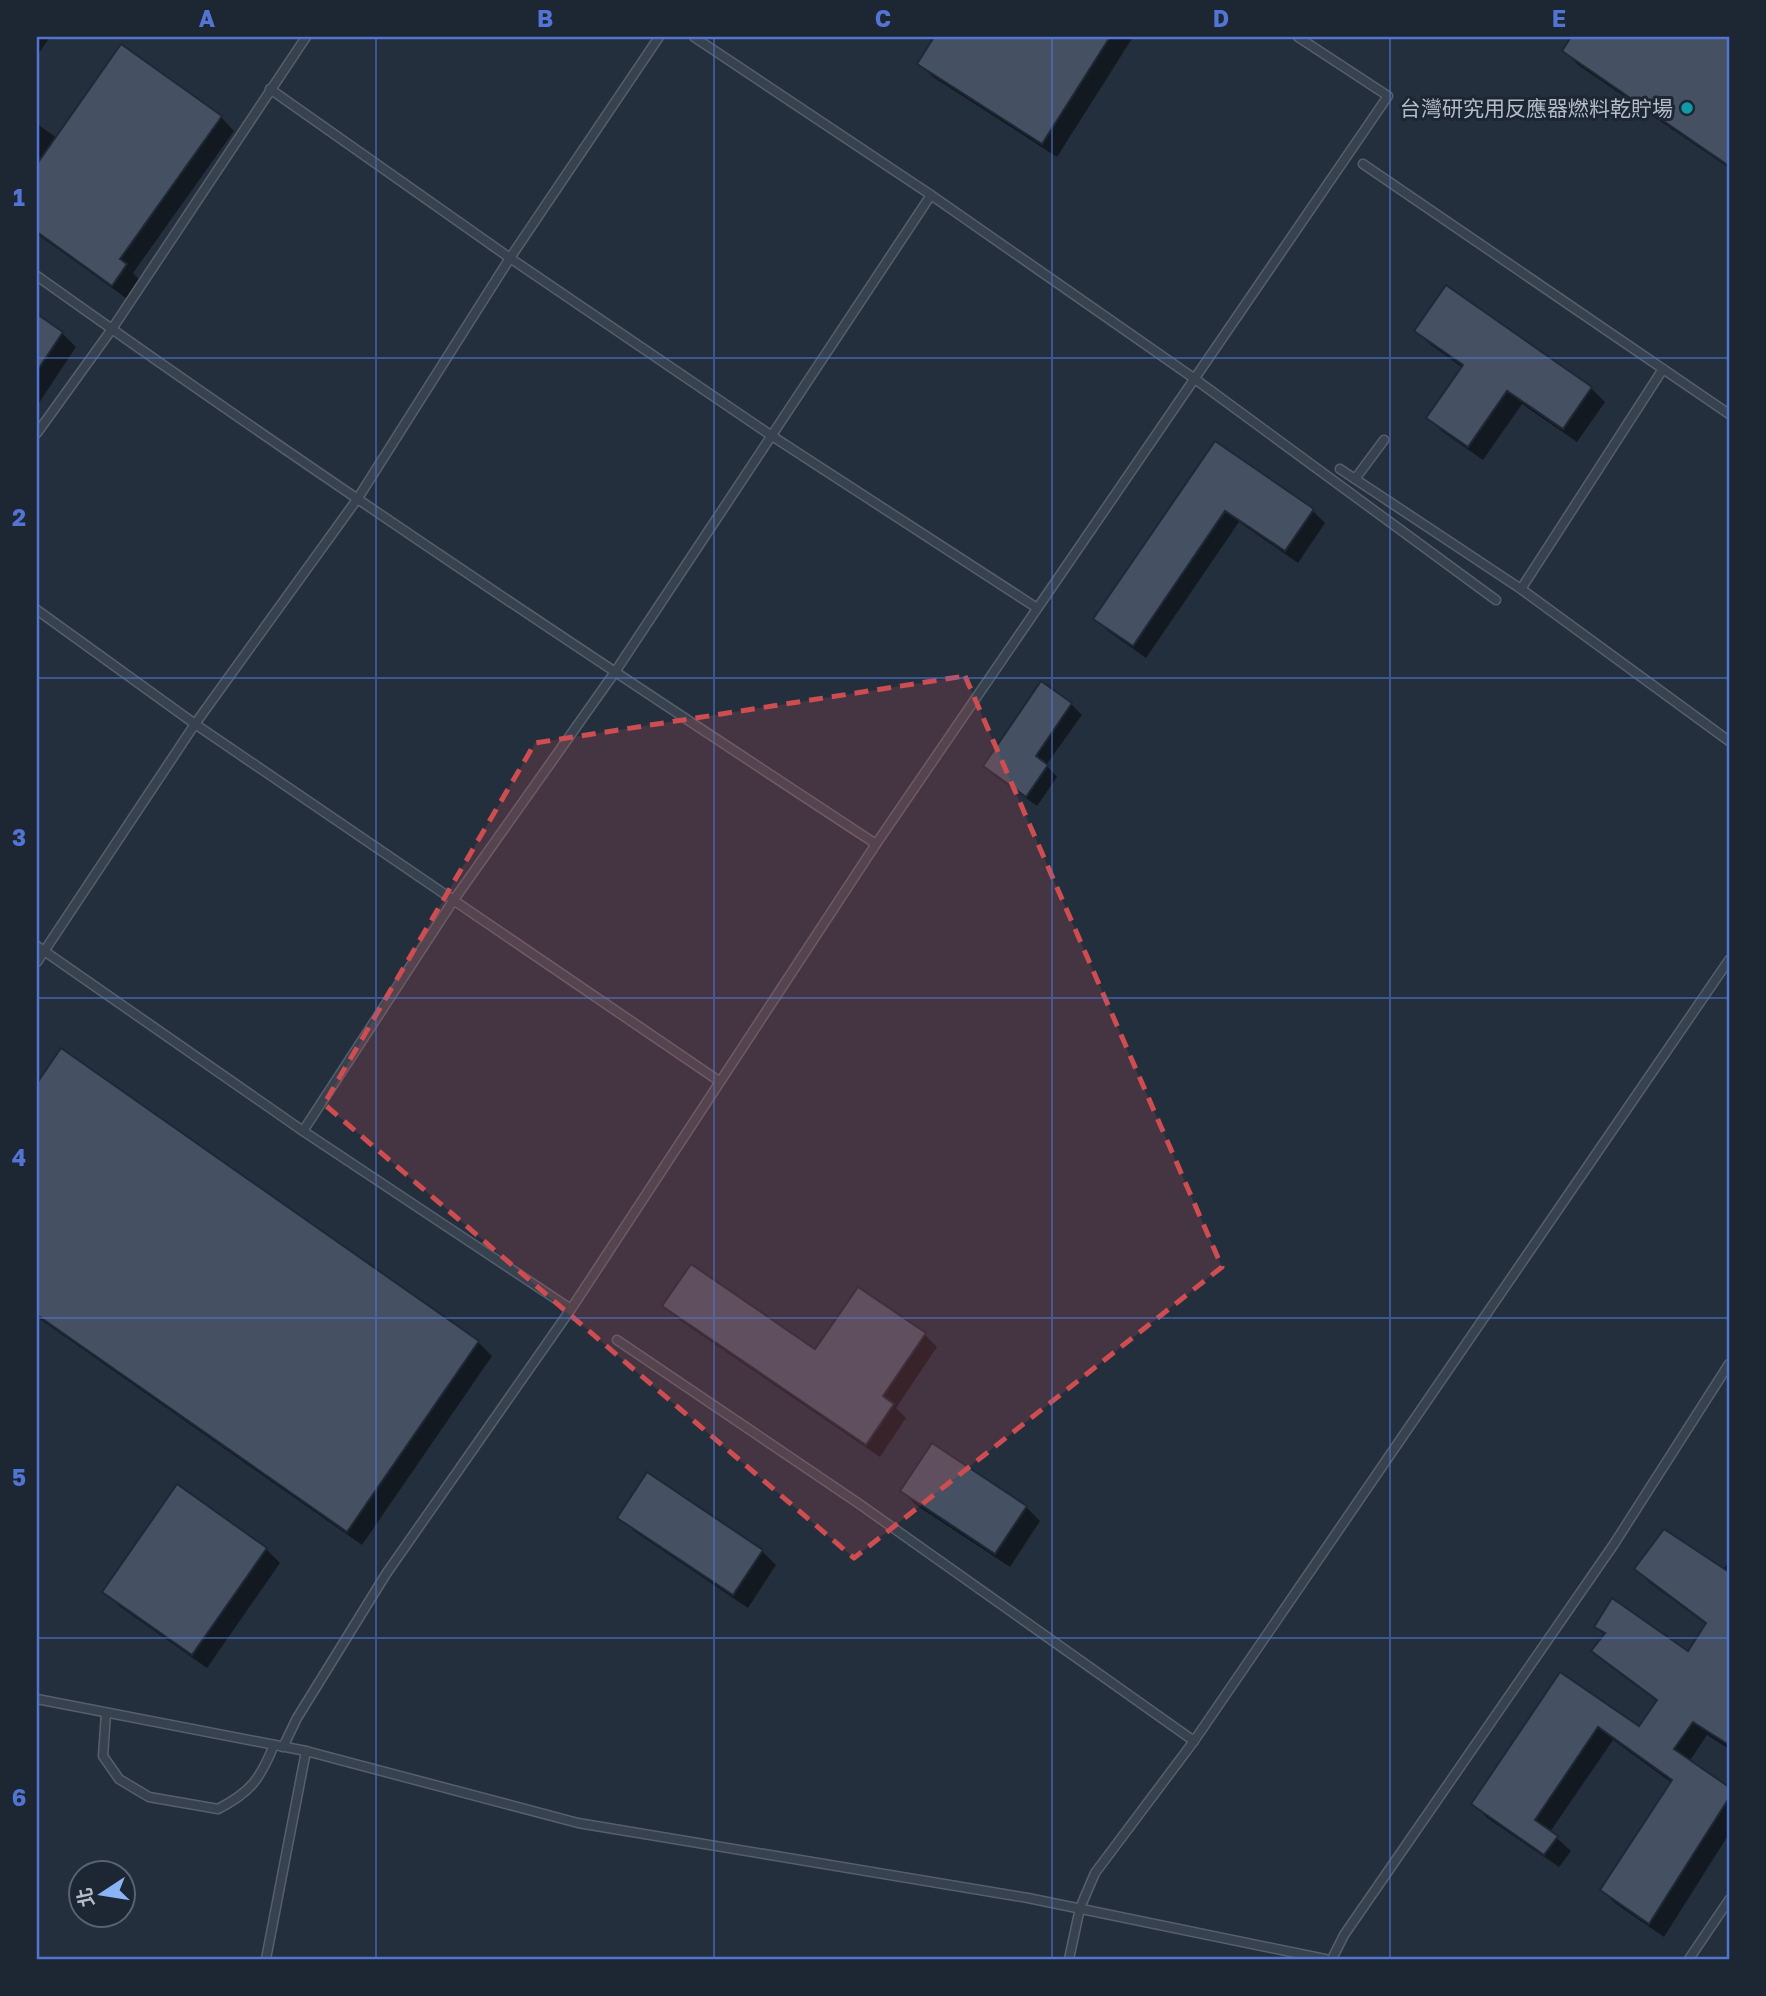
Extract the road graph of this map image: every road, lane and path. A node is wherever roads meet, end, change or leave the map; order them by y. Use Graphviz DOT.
graph roads {
  1 [pos="306,37"];
  2 [pos="659,37"];
  3 [pos="694,37"];
  4 [pos="1298,37"];
  5 [pos="270,89"];
  6 [pos="1363,164"];
  7 [pos="932,195"];
  8 [pos="510,258"];
  9 [pos="37,275"];
  10 [pos="112,329"];
  11 [pos="1664,369"];
  12 [pos="1195,379"];
  13 [pos="1729,414"];
  14 [pos="37,433"];
  15 [pos="772,436"];
  16 [pos="1384,440"];
  17 [pos="1340,469"];
  18 [pos="1355,479"];
  19 [pos="358,498"];
  20 [pos="1521,589"];
  21 [pos="1496,600"];
  22 [pos="1037,608"];
  23 [pos="37,610"];
  24 [pos="615,672"];
  25 [pos="195,724"];
  26 [pos="1729,741"];
  27 [pos="876,844"];
  28 [pos="453,901"];
  29 [pos="41,949"];
  30 [pos="1729,960"];
  31 [pos="37,962"];
  32 [pos="719,1081"];
  33 [pos="303,1131"];
  34 [pos="571,1309"];
  35 [pos="617,1340"];
  36 [pos="1729,1364"];
  37 [pos="37,1699"];
  38 [pos="106,1713"];
  39 [pos="1194,1741"];
  40 [pos="278,1746"];
  41 [pos="306,1751"];
  42 [pos="1729,1900"];
  43 [pos="1080,1908"];
  44 [pos="266,1959"];
  45 [pos="1069,1959"];
  46 [pos="1325,1959"];
  47 [pos="1332,1959"];
  48 [pos="1689,1959"];
  1 -- 5 [label="lane"];
  2 -- 8 [label="lane"];
  3 -- 7 [label="lane"];
  4 -- 12 [label="lane"];
  5 -- 8 [label="lane"];
  5 -- 10 [label="lane"];
  6 -- 11 [label="lane"];
  7 -- 12 [label="lane"];
  7 -- 15 [label="lane"];
  8 -- 15 [label="lane"];
  8 -- 19 [label="lane"];
  9 -- 10 [label="lane"];
  10 -- 14 [label="lane"];
  10 -- 19 [label="lane"];
  11 -- 13 [label="lane"];
  11 -- 20 [label="lane"];
  12 -- 21 [label="lane"];
  12 -- 22 [label="lane"];
  15 -- 22 [label="lane"];
  15 -- 24 [label="lane"];
  16 -- 18 [label="lane"];
  17 -- 18 [label="lane"];
  18 -- 20 [label="lane"];
  19 -- 24 [label="lane"];
  19 -- 25 [label="lane"];
  20 -- 26 [label="lane"];
  22 -- 27 [label="lane"];
  23 -- 25 [label="lane"];
  24 -- 27 [label="lane"];
  24 -- 28 [label="lane"];
  25 -- 28 [label="lane"];
  25 -- 29 [label="lane"];
  27 -- 32 [label="lane"];
  28 -- 32 [label="lane"];
  28 -- 33 [label="lane"];
  29 -- 31 [label="lane"];
  29 -- 33 [label="lane"];
  30 -- 39 [label="lane"];
  32 -- 34 [label="lane"];
  33 -- 34 [label="lane"];
  34 -- 40 [label="lane"];
  35 -- 39 [label="lane"];
  36 -- 47 [label="lane"];
  37 -- 38 [label="lane"];
  38 -- 40 [label="lane"];
  38 -- 40 [label="lane"];
  39 -- 43 [label="lane"];
  40 -- 41 [label="lane"];
  41 -- 43 [label="lane"];
  41 -- 44 [label="lane"];
  42 -- 48 [label="lane"];
  43 -- 45 [label="lane"];
  43 -- 46 [label="lane"];
}
